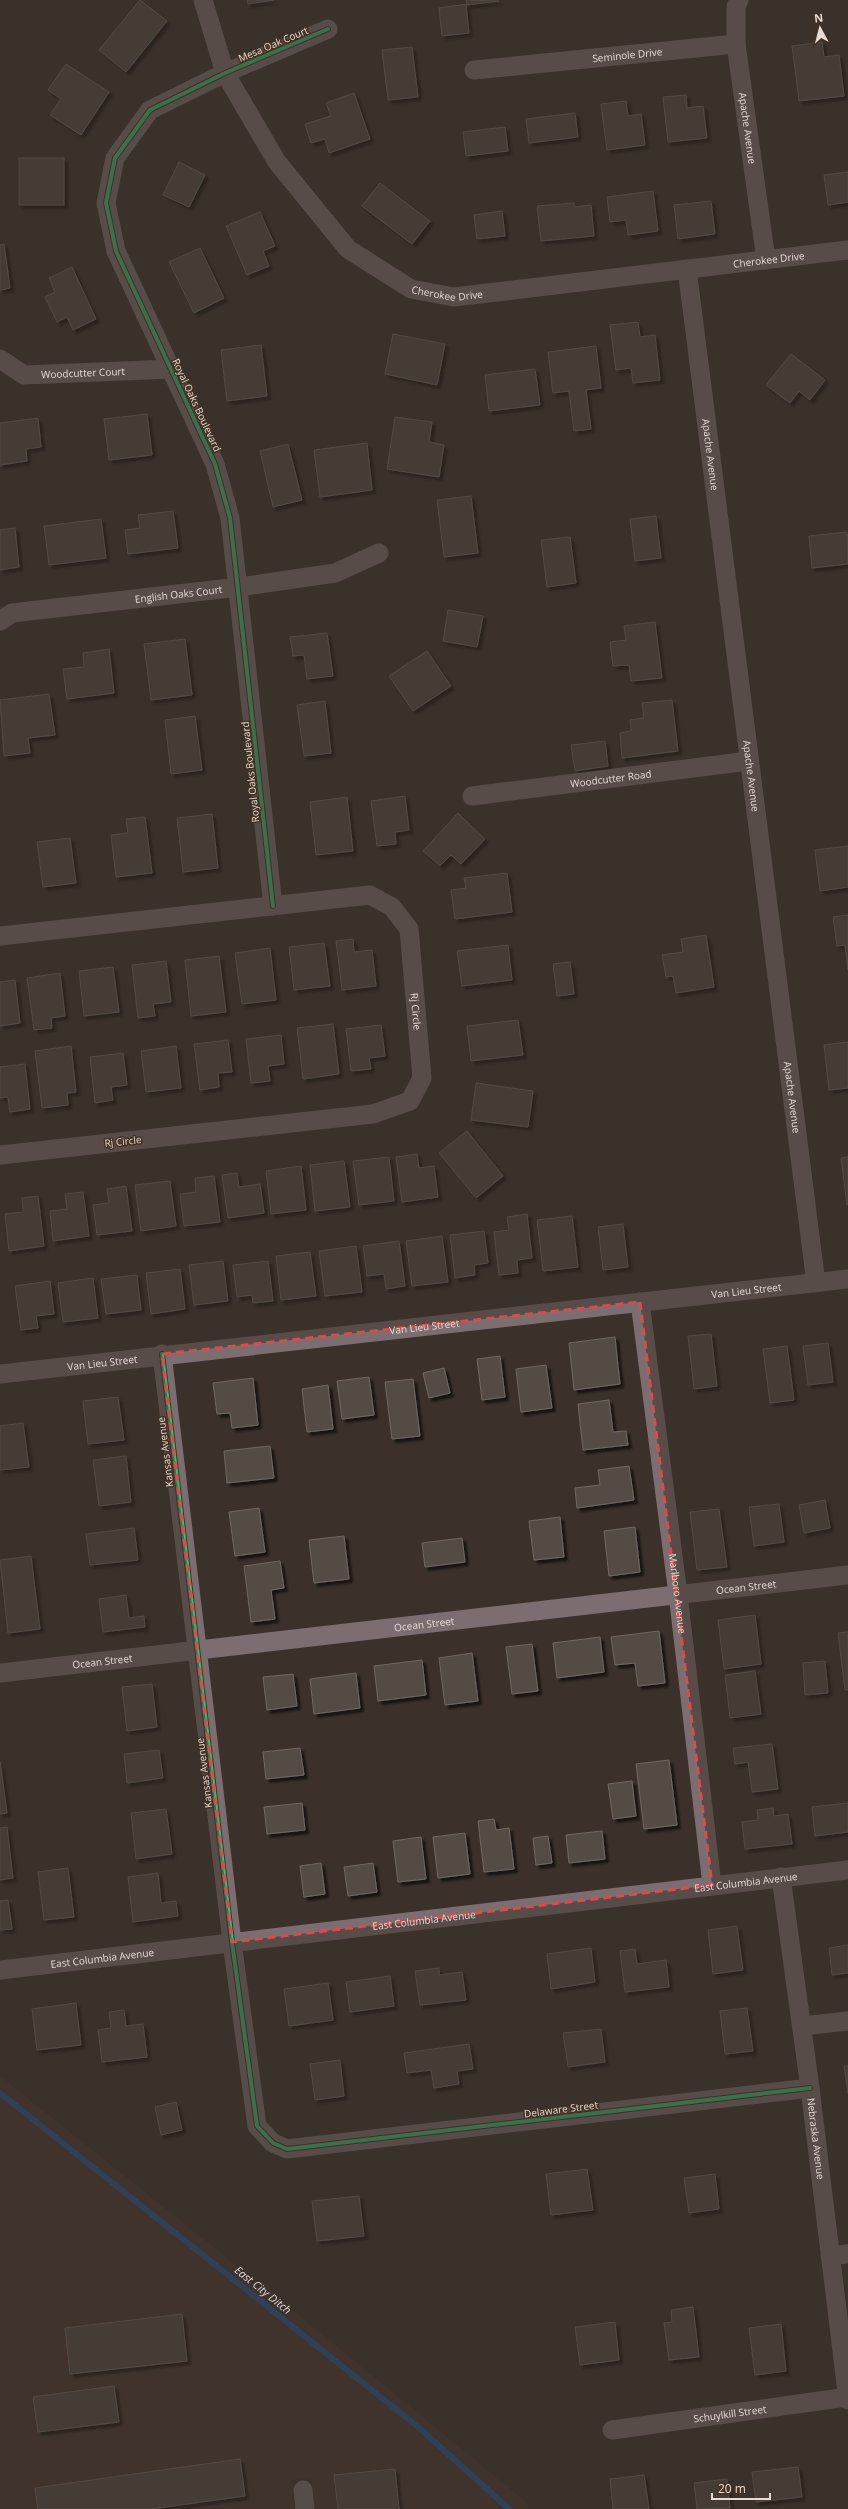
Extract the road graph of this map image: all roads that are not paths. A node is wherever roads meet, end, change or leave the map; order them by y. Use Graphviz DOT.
graph roads {
  1 [pos="203,0"];
  2 [pos="739,0"];
  3 [pos="328,29"];
  4 [pos="736,44"];
  5 [pos="474,70"];
  6 [pos="225,73"];
  7 [pos="848,250"];
  8 [pos="766,260"];
  9 [pos="687,269"];
  10 [pos="0,359"];
  11 [pos="172,369"];
  12 [pos="379,553"];
  13 [pos="239,587"];
  14 [pos="0,621"];
  15 [pos="749,761"];
  16 [pos="472,796"];
  17 [pos="273,906"];
  18 [pos="0,936"];
  19 [pos="0,1155"];
  20 [pos="848,1279"];
  21 [pos="816,1283"];
  22 [pos="640,1302"];
  23 [pos="162,1354"];
  24 [pos="0,1374"];
  25 [pos="848,1575"];
  26 [pos="678,1594"];
  27 [pos="198,1651"];
  28 [pos="0,1672"];
  29 [pos="848,1870"];
  30 [pos="781,1877"];
  31 [pos="712,1885"];
  32 [pos="232,1942"];
  33 [pos="0,1970"];
  34 [pos="848,2021"];
  35 [pos="802,2026"];
  36 [pos="810,2088"];
  37 [pos="313,2146"];
  38 [pos="839,2255"];
  39 [pos="848,2397"];
  40 [pos="848,2400"];
  41 [pos="612,2430"];
  42 [pos="303,2490"];
  43 [pos="305,2509"];
  1 -- 6 [label="street, Cherokee Drive"];
  2 -- 4 [label="street"];
  3 -- 6 [label="street, Mesa Oak Court"];
  4 -- 5 [label="street, Seminole Drive"];
  4 -- 8 [label="street, Apache Avenue"];
  6 -- 9 [label="street, Cherokee Drive"];
  6 -- 11 [label="street, Royal Oaks Boulevard"];
  7 -- 8 [label="street, Cherokee Drive"];
  8 -- 9 [label="street, Cherokee Drive"];
  9 -- 15 [label="street, Apache Avenue"];
  10 -- 11 [label="street, Woodcutter Court"];
  11 -- 13 [label="street, Royal Oaks Boulevard"];
  12 -- 13 [label="street, English Oaks Court"];
  13 -- 14 [label="street, English Oaks Court"];
  13 -- 17 [label="street, Royal Oaks Boulevard"];
  15 -- 16 [label="street, Woodcutter Road"];
  15 -- 21 [label="street, Apache Avenue"];
  17 -- 18 [label="street, Rj Circle"];
  17 -- 19 [label="street, Rj Circle"];
  20 -- 21 [label="street, Van Lieu Street"];
  21 -- 22 [label="street, Van Lieu Street"];
  22 -- 23 [label="street, Van Lieu Street"];
  22 -- 26 [label="street, Marlboro Avenue"];
  23 -- 24 [label="street, Van Lieu Street"];
  23 -- 27 [label="street, Kansas Avenue"];
  25 -- 26 [label="street, Ocean Street"];
  26 -- 27 [label="street, Ocean Street"];
  26 -- 31 [label="street, Marlboro Avenue"];
  27 -- 28 [label="street, Ocean Street"];
  27 -- 32 [label="street, Kansas Avenue"];
  29 -- 30 [label="street, East Columbia Avenue"];
  30 -- 31 [label="street, East Columbia Avenue"];
  30 -- 35 [label="street, Nebraska Avenue"];
  31 -- 32 [label="street, East Columbia Avenue"];
  32 -- 33 [label="street, East Columbia Avenue"];
  32 -- 37 [label="street, Kansas Avenue"];
  34 -- 35 [label="street"];
  35 -- 36 [label="street, Nebraska Avenue"];
  36 -- 37 [label="street, Delaware Street"];
  36 -- 38 [label="street, Nebraska Avenue"];
  38 -- 39 [label="street, Nebraska Avenue"];
  39 -- 40 [label="street, Nebraska Avenue"];
  39 -- 41 [label="street, Schuylkill Street"];
  42 -- 43 [label="street"];
}
